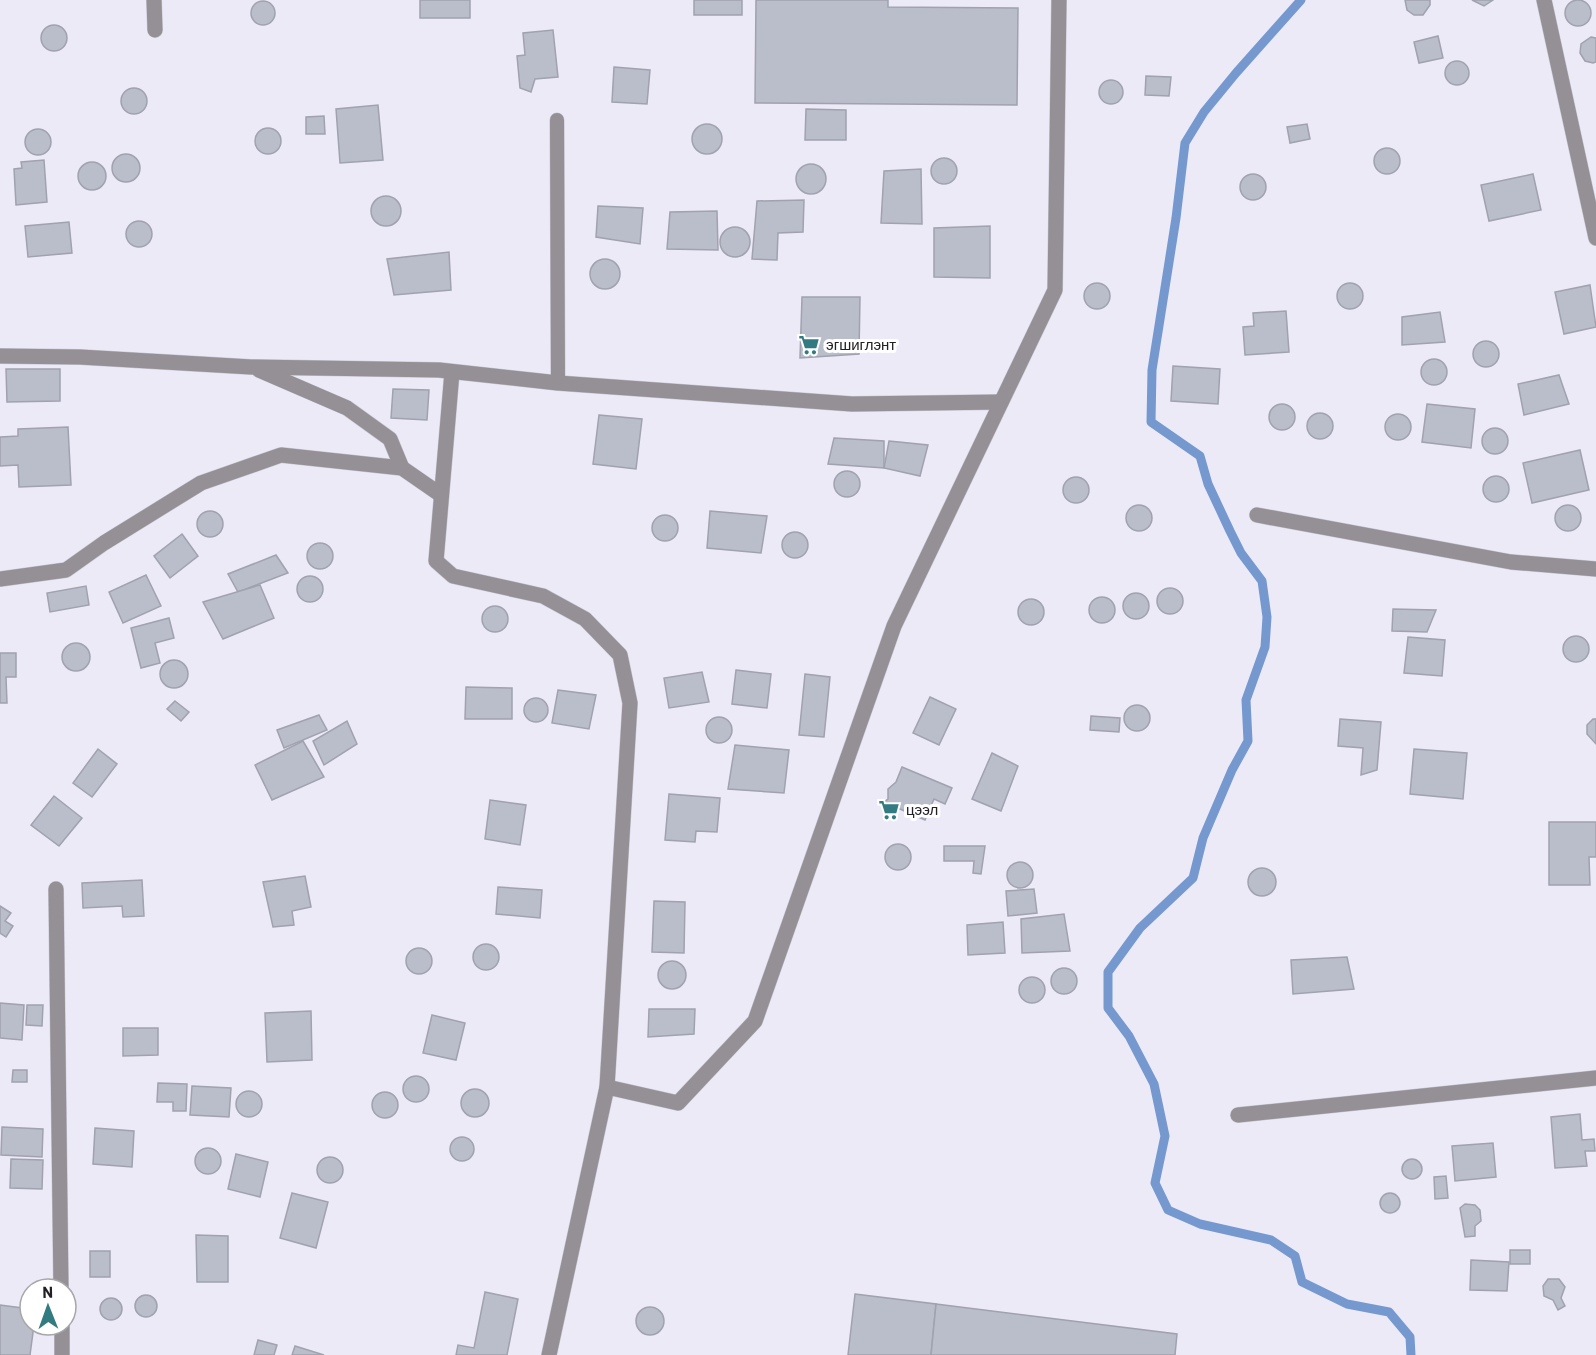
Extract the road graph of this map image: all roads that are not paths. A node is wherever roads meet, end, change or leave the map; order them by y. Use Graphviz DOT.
graph roads {
  1 [pos="154,0"];
  2 [pos="1059,0"];
  3 [pos="1544,0"];
  4 [pos="155,30"];
  5 [pos="557,120"];
  6 [pos="1596,238"];
  7 [pos="0,357"];
  8 [pos="251,367"];
  9 [pos="452,372"];
  10 [pos="558,383"];
  11 [pos="1001,402"];
  12 [pos="402,468"];
  13 [pos="441,495"];
  14 [pos="1257,515"];
  15 [pos="1596,569"];
  16 [pos="0,579"];
  17 [pos="56,889"];
  18 [pos="1596,1078"];
  19 [pos="607,1087"];
  20 [pos="1238,1115"];
  21 [pos="61,1277"];
  22 [pos="62,1337"];
  23 [pos="62,1355"];
  24 [pos="549,1355"];
  1 -- 4 [label="street"];
  2 -- 11 [label="street"];
  3 -- 6 [label="street"];
  5 -- 10 [label="lane"];
  7 -- 8 [label="street"];
  8 -- 9 [label="street"];
  8 -- 12 [label="street"];
  9 -- 10 [label="street"];
  9 -- 13 [label="street"];
  10 -- 11 [label="street"];
  11 -- 19 [label="street"];
  12 -- 13 [label="street"];
  12 -- 16 [label="street"];
  13 -- 19 [label="street"];
  14 -- 15 [label="street"];
  17 -- 21 [label="street"];
  18 -- 20 [label="street"];
  19 -- 24 [label="street"];
  22 -- 23 [label="street"];
}
